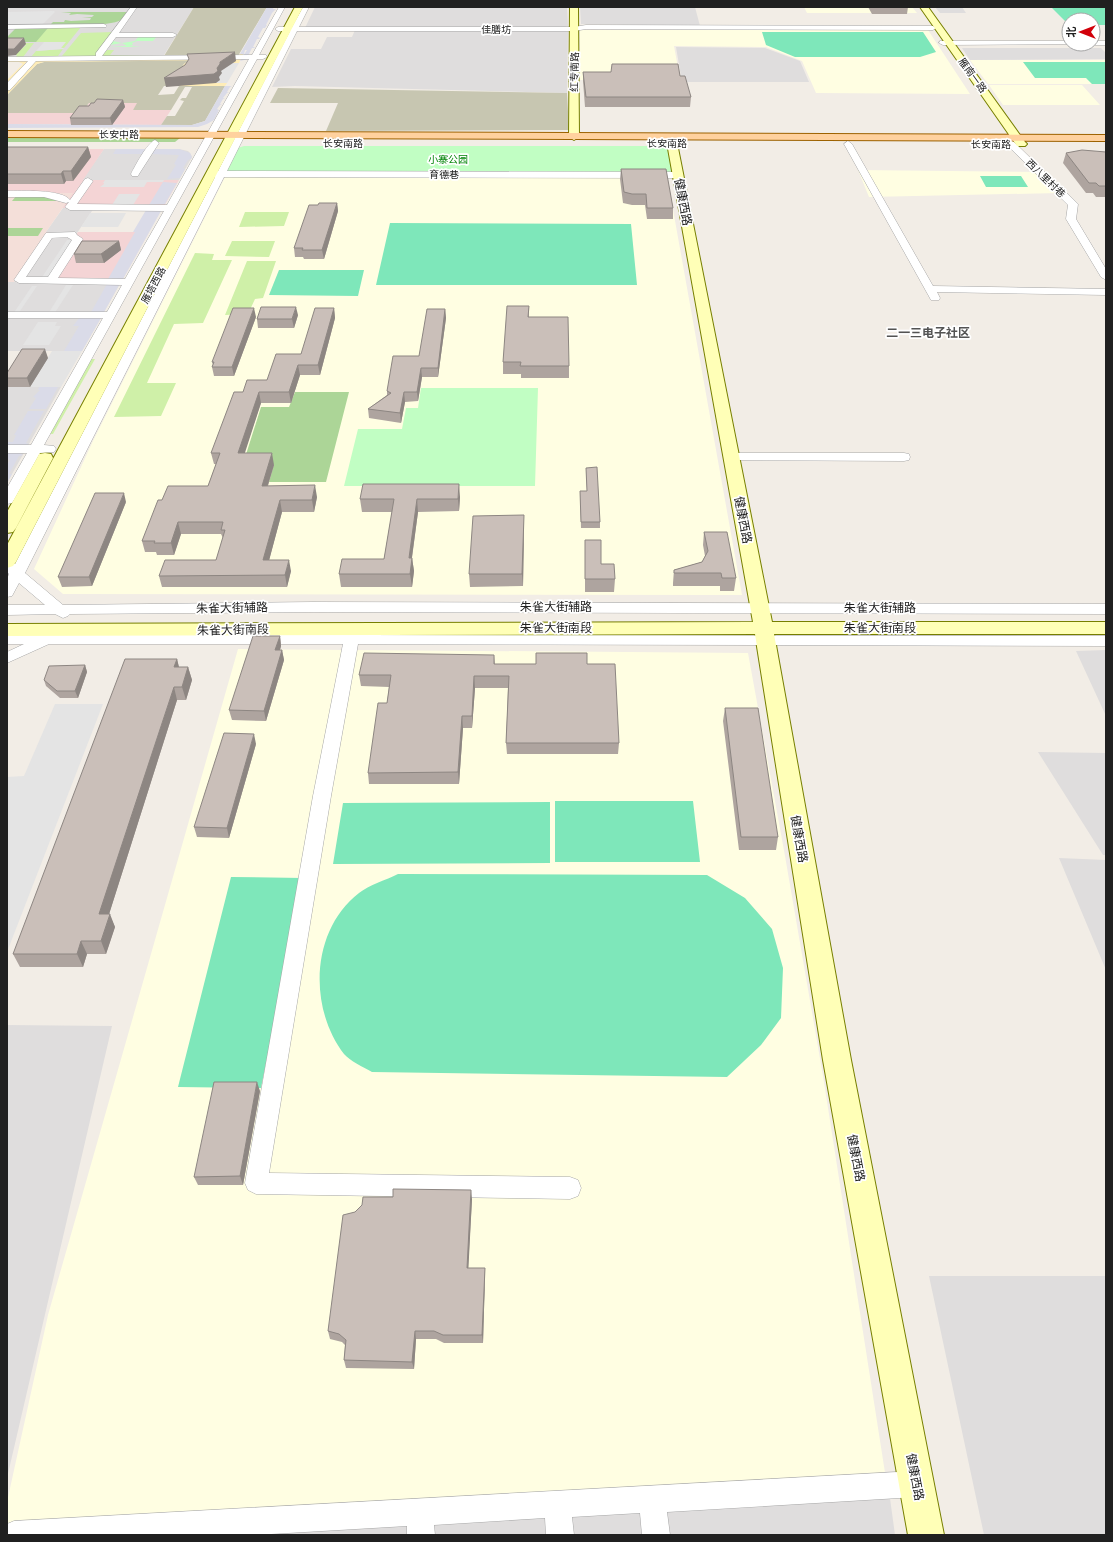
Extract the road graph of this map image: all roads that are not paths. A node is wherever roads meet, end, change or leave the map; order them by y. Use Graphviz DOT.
graph roads {
  1 [pos="134,7"];
  2 [pos="282,7"];
  3 [pos="290,7"];
  4 [pos="298,7"];
  5 [pos="306,7"];
  6 [pos="574,7"];
  7 [pos="918,7"];
  8 [pos="924,7"];
  9 [pos="10,26"];
  10 [pos="104,26"];
  11 [pos="933,28"];
  12 [pos="286,29"];
  13 [pos="574,29"];
  14 [pos="7,33"];
  15 [pos="114,35"];
  16 [pos="173,35"];
  17 [pos="947,43"];
  18 [pos="1061,43"];
  19 [pos="99,55"];
  20 [pos="258,57"];
  21 [pos="7,59"];
  22 [pos="34,59"];
  23 [pos="7,88"];
  24 [pos="7,134"];
  25 [pos="574,137"];
  26 [pos="1106,138"];
  27 [pos="223,139"];
  28 [pos="1014,141"];
  29 [pos="7,143"];
  30 [pos="154,143"];
  31 [pos="672,143"];
  32 [pos="848,144"];
  33 [pos="1106,144"];
  34 [pos="135,174"];
  35 [pos="216,174"];
  36 [pos="678,175"];
  37 [pos="88,181"];
  38 [pos="7,194"];
  39 [pos="66,200"];
  40 [pos="170,208"];
  41 [pos="1106,277"];
  42 [pos="53,278"];
  43 [pos="129,282"];
  44 [pos="1106,292"];
  45 [pos="7,315"];
  46 [pos="110,315"];
  47 [pos="7,449"];
  48 [pos="42,449"];
  49 [pos="732,457"];
  50 [pos="904,457"];
  51 [pos="7,500"];
  52 [pos="7,528"];
  53 [pos="10,567"];
  54 [pos="7,593"];
  55 [pos="1106,609"];
  56 [pos="7,610"];
  57 [pos="7,618"];
  58 [pos="64,619"];
  59 [pos="1106,619"];
  60 [pos="762,624"];
  61 [pos="1106,628"];
  62 [pos="7,630"];
  63 [pos="352,634"];
  64 [pos="7,639"];
  65 [pos="46,639"];
  66 [pos="1106,642"];
  67 [pos="7,658"];
  68 [pos="570,1188"];
  69 [pos="916,1484"];
  70 [pos="652,1498"];
  71 [pos="558,1504"];
  72 [pos="420,1523"];
  73 [pos="168,1531"];
  74 [pos="14,1535"];
  75 [pos="560,1535"];
  76 [pos="656,1535"];
  77 [pos="926,1535"];
  1 -- 15 [label="street"];
  2 -- 20 [label="street"];
  3 -- 12 [label="main road, 雁塔西路"];
  4 -- 12 [label="main road, 雁塔西路"];
  5 -- 12 [label="street"];
  6 -- 13 [label="main road, 红专南路"];
  7 -- 11 [label="main road, 雁南一路"];
  8 -- 17 [label="main road, 雁南一路"];
  9 -- 10 [label="street"];
  9 -- 14 [label="street"];
  11 -- 13 [label="street, 佳膳坊"];
  11 -- 17 [label="main road, 雁南一路"];
  12 -- 13 [label="street, 佳膳坊"];
  12 -- 20 [label="main road, 雁塔西路"];
  12 -- 27 [label="main road, 雁塔西路"];
  13 -- 25 [label="main road, 红专南路"];
  15 -- 16 [label="street"];
  15 -- 19 [label="street"];
  17 -- 18 [label="street"];
  17 -- 28 [label="main road, 雁南一路"];
  20 -- 22 [label="street"];
  20 -- 27 [label="main road, 雁塔西路"];
  21 -- 22 [label="street"];
  22 -- 23 [label="street"];
  24 -- 27 [label="main road, 长安中路"];
  25 -- 27 [label="main road, 长安南路"];
  25 -- 28 [label="main road, 长安南路"];
  26 -- 28 [label="main road, 长安南路"];
  27 -- 30 [label="main road, 长安中路"];
  27 -- 31 [label="main road, 长安南路"];
  27 -- 35 [label="main road, 雁塔西路"];
  27 -- 40 [label="street"];
  27 -- 48 [label="main road, 雁塔西路"];
  28 -- 32 [label="main road, 长安南路"];
  28 -- 33 [label="main road, 长安南路"];
  28 -- 41 [label="street, 西八里村巷"];
  29 -- 30 [label="main road, 长安中路"];
  30 -- 34 [label="street"];
  31 -- 32 [label="main road, 长安南路"];
  31 -- 36 [label="main road, 健康西路"];
  32 -- 44 [label="street"];
  35 -- 36 [label="street, 育德巷"];
  35 -- 53 [label="main road, 雁塔西路"];
  36 -- 49 [label="main road, 健康西路"];
  37 -- 40 [label="street"];
  38 -- 39 [label="street"];
  40 -- 43 [label="street"];
  42 -- 43 [label="street"];
  43 -- 46 [label="street"];
  45 -- 46 [label="street"];
  46 -- 48 [label="street"];
  47 -- 48 [label="street"];
  48 -- 51 [label="street"];
  48 -- 52 [label="main road, 雁塔西路"];
  49 -- 50 [label="street"];
  49 -- 60 [label="main road, 健康西路"];
  53 -- 54 [label="street"];
  53 -- 58 [label="street"];
  55 -- 60 [label="street, 朱雀大街辅路"];
  56 -- 58 [label="street"];
  57 -- 58 [label="main road, 朱雀大街南段"];
  58 -- 60 [label="main road, 朱雀大街南段"];
  58 -- 62 [label="main road, 朱雀大街南段"];
  58 -- 63 [label="main road, 朱雀大街南段"];
  58 -- 65 [label="street"];
  59 -- 60 [label="main road, 朱雀大街南段"];
  60 -- 61 [label="main road, 朱雀大街南段"];
  60 -- 63 [label="main road, 朱雀大街南段"];
  60 -- 66 [label="street"];
  60 -- 69 [label="main road, 健康西路"];
  63 -- 65 [label="street"];
  63 -- 68 [label="street"];
  64 -- 65 [label="street"];
  65 -- 67 [label="street"];
  69 -- 70 [label="street"];
  69 -- 77 [label="main road, 健康西路"];
  70 -- 71 [label="street"];
  70 -- 76 [label="street"];
  71 -- 72 [label="street"];
  71 -- 75 [label="street"];
  72 -- 73 [label="street"];
  73 -- 74 [label="street"];
}
